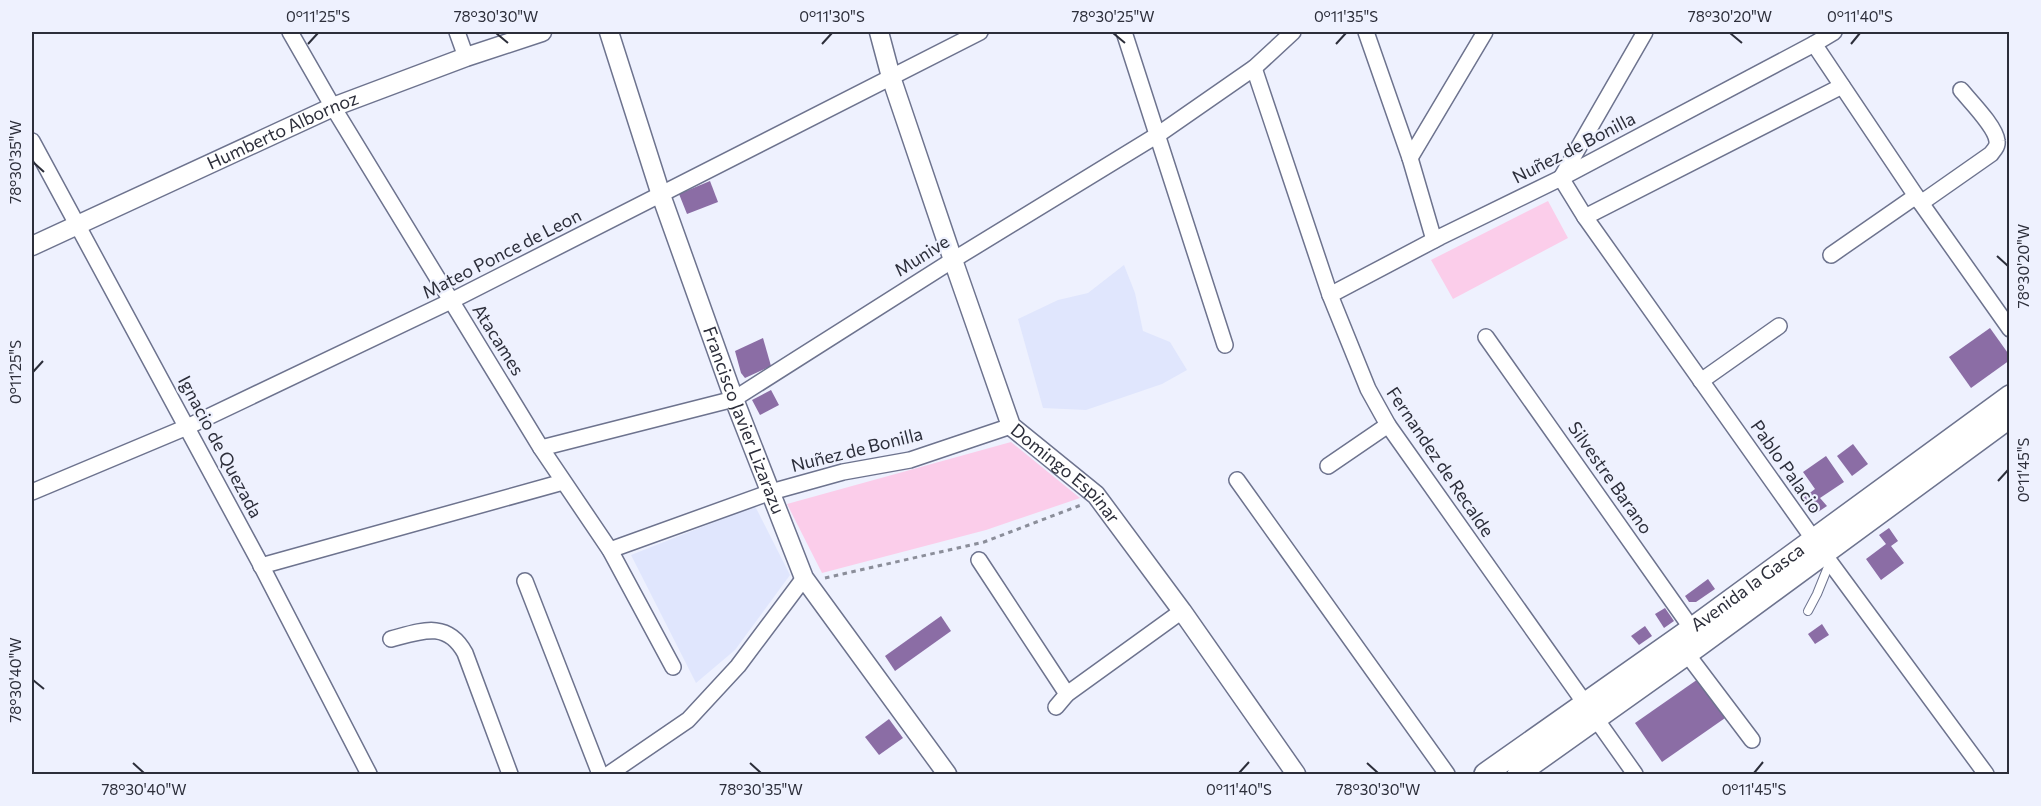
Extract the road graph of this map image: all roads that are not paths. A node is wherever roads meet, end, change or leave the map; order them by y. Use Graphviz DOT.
graph roads {
  1 [pos="291,32"];
  2 [pos="457,32"];
  3 [pos="542,32"];
  4 [pos="609,32"];
  5 [pos="879,32"];
  6 [pos="980,32"];
  7 [pos="1125,32"];
  8 [pos="1293,32"];
  9 [pos="1366,32"];
  10 [pos="1485,32"];
  11 [pos="1645,32"];
  12 [pos="1834,32"];
  13 [pos="1814,44"];
  14 [pos="466,57"];
  15 [pos="1254,68"];
  16 [pos="891,76"];
  17 [pos="1842,86"];
  18 [pos="1961,90"];
  19 [pos="333,107"];
  20 [pos="1159,134"];
  21 [pos="32,141"];
  22 [pos="1410,158"];
  23 [pos="1562,178"];
  24 [pos="661,195"];
  25 [pos="1918,199"];
  26 [pos="1585,217"];
  27 [pos="78,226"];
  28 [pos="1434,240"];
  29 [pos="32,246"];
  30 [pos="1831,255"];
  31 [pos="953,260"];
  32 [pos="1330,295"];
  33 [pos="451,301"];
  34 [pos="1779,326"];
  35 [pos="2010,329"];
  36 [pos="1485,336"];
  37 [pos="1225,345"];
  38 [pos="1701,381"];
  39 [pos="2010,396"];
  40 [pos="734,399"];
  41 [pos="2010,417"];
  42 [pos="1388,425"];
  43 [pos="1011,426"];
  44 [pos="187,427"];
  45 [pos="541,448"];
  46 [pos="1936,460"];
  47 [pos="1328,466"];
  48 [pos="1237,480"];
  49 [pos="563,482"];
  50 [pos="32,492"];
  51 [pos="771,492"];
  52 [pos="610,550"];
  53 [pos="1822,552"];
  54 [pos="979,560"];
  55 [pos="261,566"];
  56 [pos="812,578"];
  57 [pos="525,581"];
  58 [pos="1182,611"];
  59 [pos="1808,611"];
  60 [pos="391,639"];
  61 [pos="1693,642"];
  62 [pos="673,667"];
  63 [pos="1067,694"];
  64 [pos="1056,707"];
  65 [pos="1589,712"];
  66 [pos="1752,740"];
  67 [pos="369,774"];
  68 [pos="510,774"];
  69 [pos="600,774"];
  70 [pos="609,774"];
  71 [pos="947,774"];
  72 [pos="1296,774"];
  73 [pos="1447,774"];
  74 [pos="1485,774"];
  75 [pos="1518,774"];
  76 [pos="1635,774"];
  77 [pos="1986,774"];
  1 -- 19 [label="street, Atacames"];
  2 -- 14 [label="street"];
  3 -- 14 [label="street, Humberto Albornoz"];
  4 -- 24 [label="street, Francisco Javier Lizarazu"];
  5 -- 16 [label="street, Domingo Espinar"];
  6 -- 16 [label="street, Mateo Ponce de Leon"];
  7 -- 20 [label="street"];
  8 -- 15 [label="street, Munive"];
  9 -- 22 [label="street"];
  10 -- 22 [label="street"];
  11 -- 23 [label="street"];
  12 -- 13 [label="street, Nuñez de Bonilla"];
  13 -- 17 [label="street"];
  13 -- 23 [label="street, Nuñez de Bonilla"];
  14 -- 19 [label="street, Humberto Albornoz"];
  15 -- 20 [label="street, Munive"];
  15 -- 32 [label="street, Fernandez de Recalde"];
  16 -- 24 [label="street, Mateo Ponce de Leon"];
  16 -- 31 [label="street, Domingo Espinar"];
  17 -- 25 [label="street"];
  17 -- 26 [label="street"];
  18 -- 25 [label="street"];
  19 -- 27 [label="street, Humberto Albornoz"];
  19 -- 33 [label="street, Atacames"];
  20 -- 31 [label="street, Munive"];
  20 -- 37 [label="street"];
  21 -- 27 [label="street, Ignacio de Quezada"];
  22 -- 28 [label="street"];
  23 -- 26 [label="street, Pablo Palacio"];
  23 -- 28 [label="street, Nuñez de Bonilla"];
  24 -- 33 [label="street, Mateo Ponce de Leon"];
  24 -- 40 [label="street, Francisco Javier Lizarazu"];
  25 -- 30 [label="street"];
  25 -- 35 [label="street"];
  26 -- 38 [label="street, Pablo Palacio"];
  27 -- 29 [label="street, Humberto Albornoz"];
  27 -- 44 [label="street, Ignacio de Quezada"];
  28 -- 32 [label="street, Nuñez de Bonilla"];
  31 -- 40 [label="street, Munive"];
  31 -- 43 [label="street, Domingo Espinar"];
  32 -- 42 [label="street, Fernandez de Recalde"];
  33 -- 44 [label="street, Mateo Ponce de Leon"];
  33 -- 45 [label="street, Atacames"];
  34 -- 38 [label="street"];
  36 -- 61 [label="street, Silvestre Barano"];
  38 -- 53 [label="street, Pablo Palacio"];
  39 -- 46 [label="main road, Avenida la Gasca"];
  40 -- 45 [label="street, Munive"];
  40 -- 51 [label="street, Francisco Javier Lizarazu"];
  41 -- 46 [label="main road, Avenida la Gasca"];
  42 -- 47 [label="street"];
  42 -- 65 [label="street, Fernandez de Recalde"];
  43 -- 51 [label="street, Nuñez de Bonilla"];
  43 -- 58 [label="street, Domingo Espinar"];
  44 -- 50 [label="street, Mateo Ponce de Leon"];
  44 -- 55 [label="street, Ignacio de Quezada"];
  45 -- 49 [label="street, Atacames"];
  46 -- 53 [label="main road, Avenida la Gasca"];
  48 -- 73 [label="street"];
  49 -- 52 [label="street, Atacames"];
  49 -- 55 [label="street"];
  51 -- 52 [label="street, Nuñez de Bonilla"];
  51 -- 56 [label="street, Francisco Javier Lizarazu"];
  52 -- 62 [label="street, Atacames"];
  53 -- 59 [label="lane"];
  53 -- 61 [label="main road, Avenida la Gasca"];
  53 -- 77 [label="street, Pablo Palacio"];
  54 -- 63 [label="street"];
  55 -- 67 [label="street, Ignacio de Quezada"];
  56 -- 70 [label="street"];
  56 -- 71 [label="street, Francisco Javier Lizarazu"];
  57 -- 69 [label="street"];
  58 -- 63 [label="street"];
  58 -- 72 [label="street, Domingo Espinar"];
  60 -- 68 [label="street"];
  61 -- 65 [label="main road, Avenida la Gasca"];
  61 -- 66 [label="street, Silvestre Barano"];
  63 -- 64 [label="street"];
  65 -- 74 [label="main road, Avenida la Gasca"];
  65 -- 75 [label="main road, Avenida la Gasca"];
  65 -- 76 [label="street, Fernandez de Recalde"];
}
